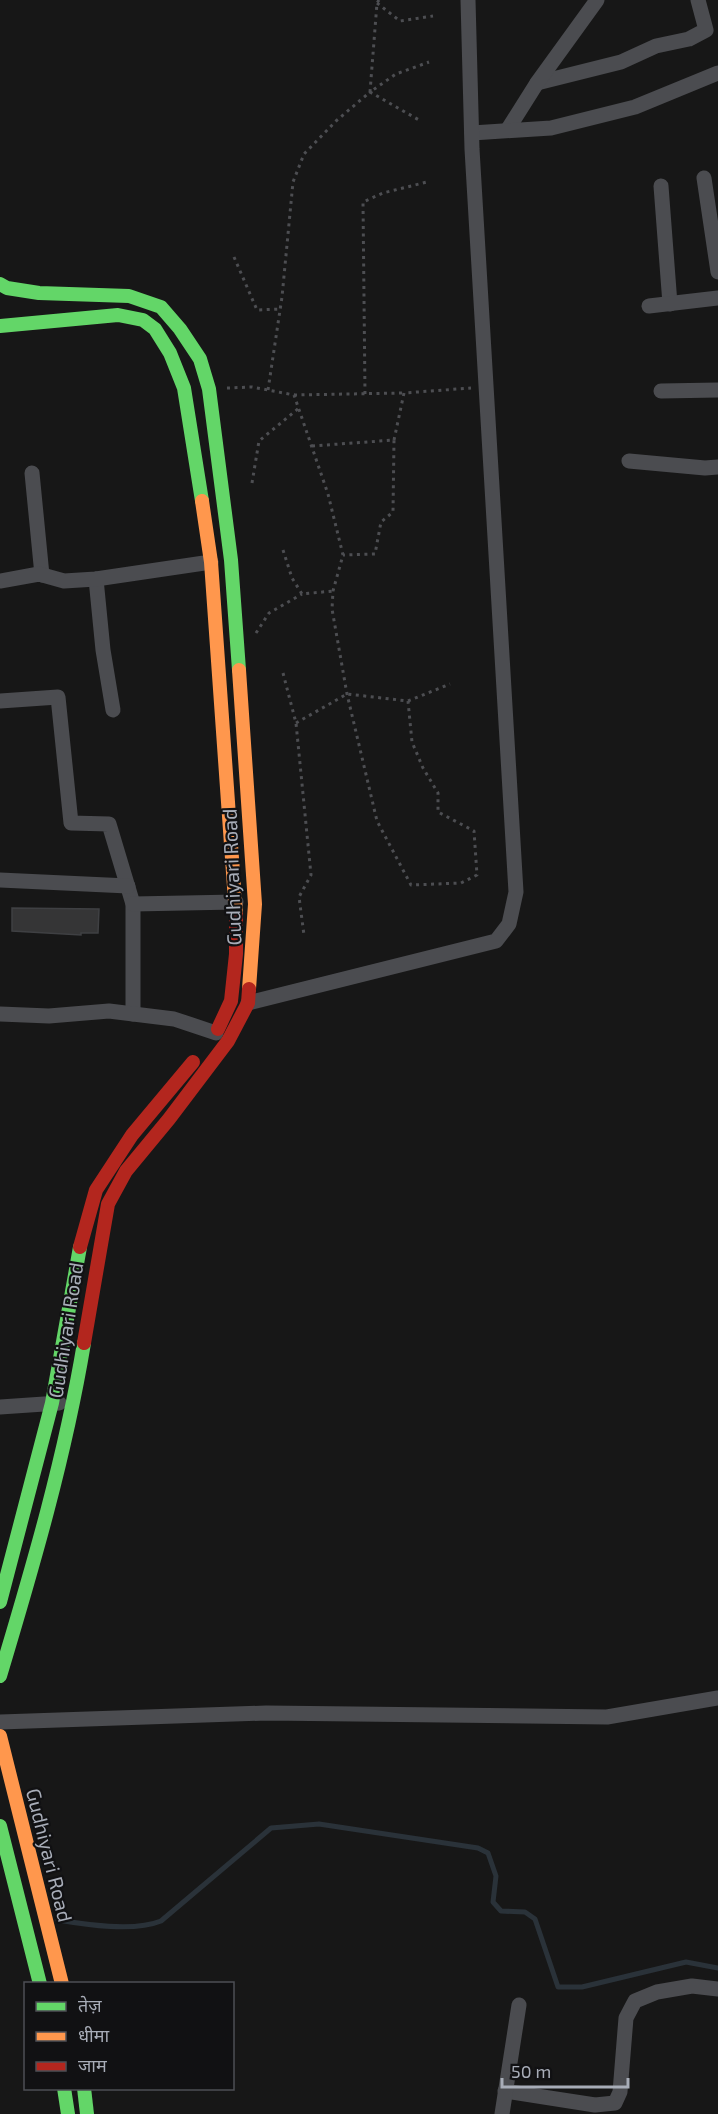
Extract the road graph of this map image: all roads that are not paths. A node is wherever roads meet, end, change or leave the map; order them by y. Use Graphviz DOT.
graph roads {
  1 [pos="468,0"];
  2 [pos="597,0"];
  3 [pos="698,0"];
  4 [pos="718,73"];
  5 [pos="537,83"];
  6 [pos="508,129"];
  7 [pos="472,133"];
  8 [pos="704,178"];
  9 [pos="661,186"];
  10 [pos="718,272"];
  11 [pos="0,284"];
  12 [pos="718,298"];
  13 [pos="670,304"];
  14 [pos="649,306"];
  15 [pos="0,326"];
  16 [pos="207,385"];
  17 [pos="183,388"];
  18 [pos="718,390"];
  19 [pos="661,391"];
  20 [pos="629,461"];
  21 [pos="718,467"];
  22 [pos="32,473"];
  23 [pos="211,562"];
  24 [pos="42,575"];
  25 [pos="96,579"];
  26 [pos="0,581"];
  27 [pos="0,701"];
  28 [pos="113,710"];
  29 [pos="0,880"];
  30 [pos="128,886"];
  31 [pos="236,902"];
  32 [pos="133,904"];
  33 [pos="248,1003"];
  34 [pos="0,1014"];
  35 [pos="133,1014"];
  36 [pos="209,1042"];
  37 [pos="74,1402"];
  38 [pos="52,1403"];
  39 [pos="0,1407"];
  40 [pos="0,1602"];
  41 [pos="0,1676"];
  42 [pos="718,1698"];
  43 [pos="0,1722"];
  44 [pos="0,1736"];
  45 [pos="0,1826"];
  46 [pos="40,1982"];
  47 [pos="62,1982"];
  48 [pos="718,1989"];
  49 [pos="519,2005"];
  50 [pos="64,2090"];
  51 [pos="84,2090"];
  52 [pos="505,2091"];
  53 [pos="68,2114"];
  54 [pos="87,2114"];
  55 [pos="502,2114"];
  1 -- 7 [label="street"];
  2 -- 5 [label="street"];
  3 -- 5 [label="street"];
  4 -- 6 [label="street"];
  5 -- 6 [label="street"];
  6 -- 7 [label="street"];
  7 -- 33 [label="street"];
  8 -- 10 [label="street"];
  9 -- 13 [label="street"];
  11 -- 16 [label="street, Gudhiyari Road"];
  12 -- 13 [label="street"];
  13 -- 14 [label="street"];
  15 -- 17 [label="street, Gudhiyari Road"];
  16 -- 17 [label="street"];
  16 -- 33 [label="street, Gudhiyari Road"];
  17 -- 23 [label="street, Gudhiyari Road"];
  18 -- 19 [label="street"];
  20 -- 21 [label="street"];
  22 -- 24 [label="street"];
  23 -- 25 [label="street"];
  23 -- 31 [label="street, Gudhiyari Road"];
  24 -- 25 [label="street"];
  24 -- 26 [label="street"];
  25 -- 28 [label="street"];
  27 -- 30 [label="street"];
  29 -- 30 [label="street"];
  30 -- 32 [label="street"];
  31 -- 32 [label="street"];
  31 -- 36 [label="street, Gudhiyari Road"];
  32 -- 35 [label="street"];
  33 -- 37 [label="street, Gudhiyari Road"];
  34 -- 35 [label="street"];
  35 -- 36 [label="street"];
  36 -- 38 [label="street, Gudhiyari Road"];
  37 -- 38 [label="street"];
  37 -- 41 [label="street, Gudhiyari Road"];
  38 -- 39 [label="street"];
  38 -- 40 [label="street, Gudhiyari Road"];
  42 -- 43 [label="street"];
  44 -- 47 [label="street, Gudhiyari Road"];
  45 -- 46 [label="street, Gudhiyari Road"];
  48 -- 52 [label="street"];
  49 -- 52 [label="street"];
  50 -- 53 [label="street"];
  51 -- 54 [label="street"];
  52 -- 55 [label="street"];
}
